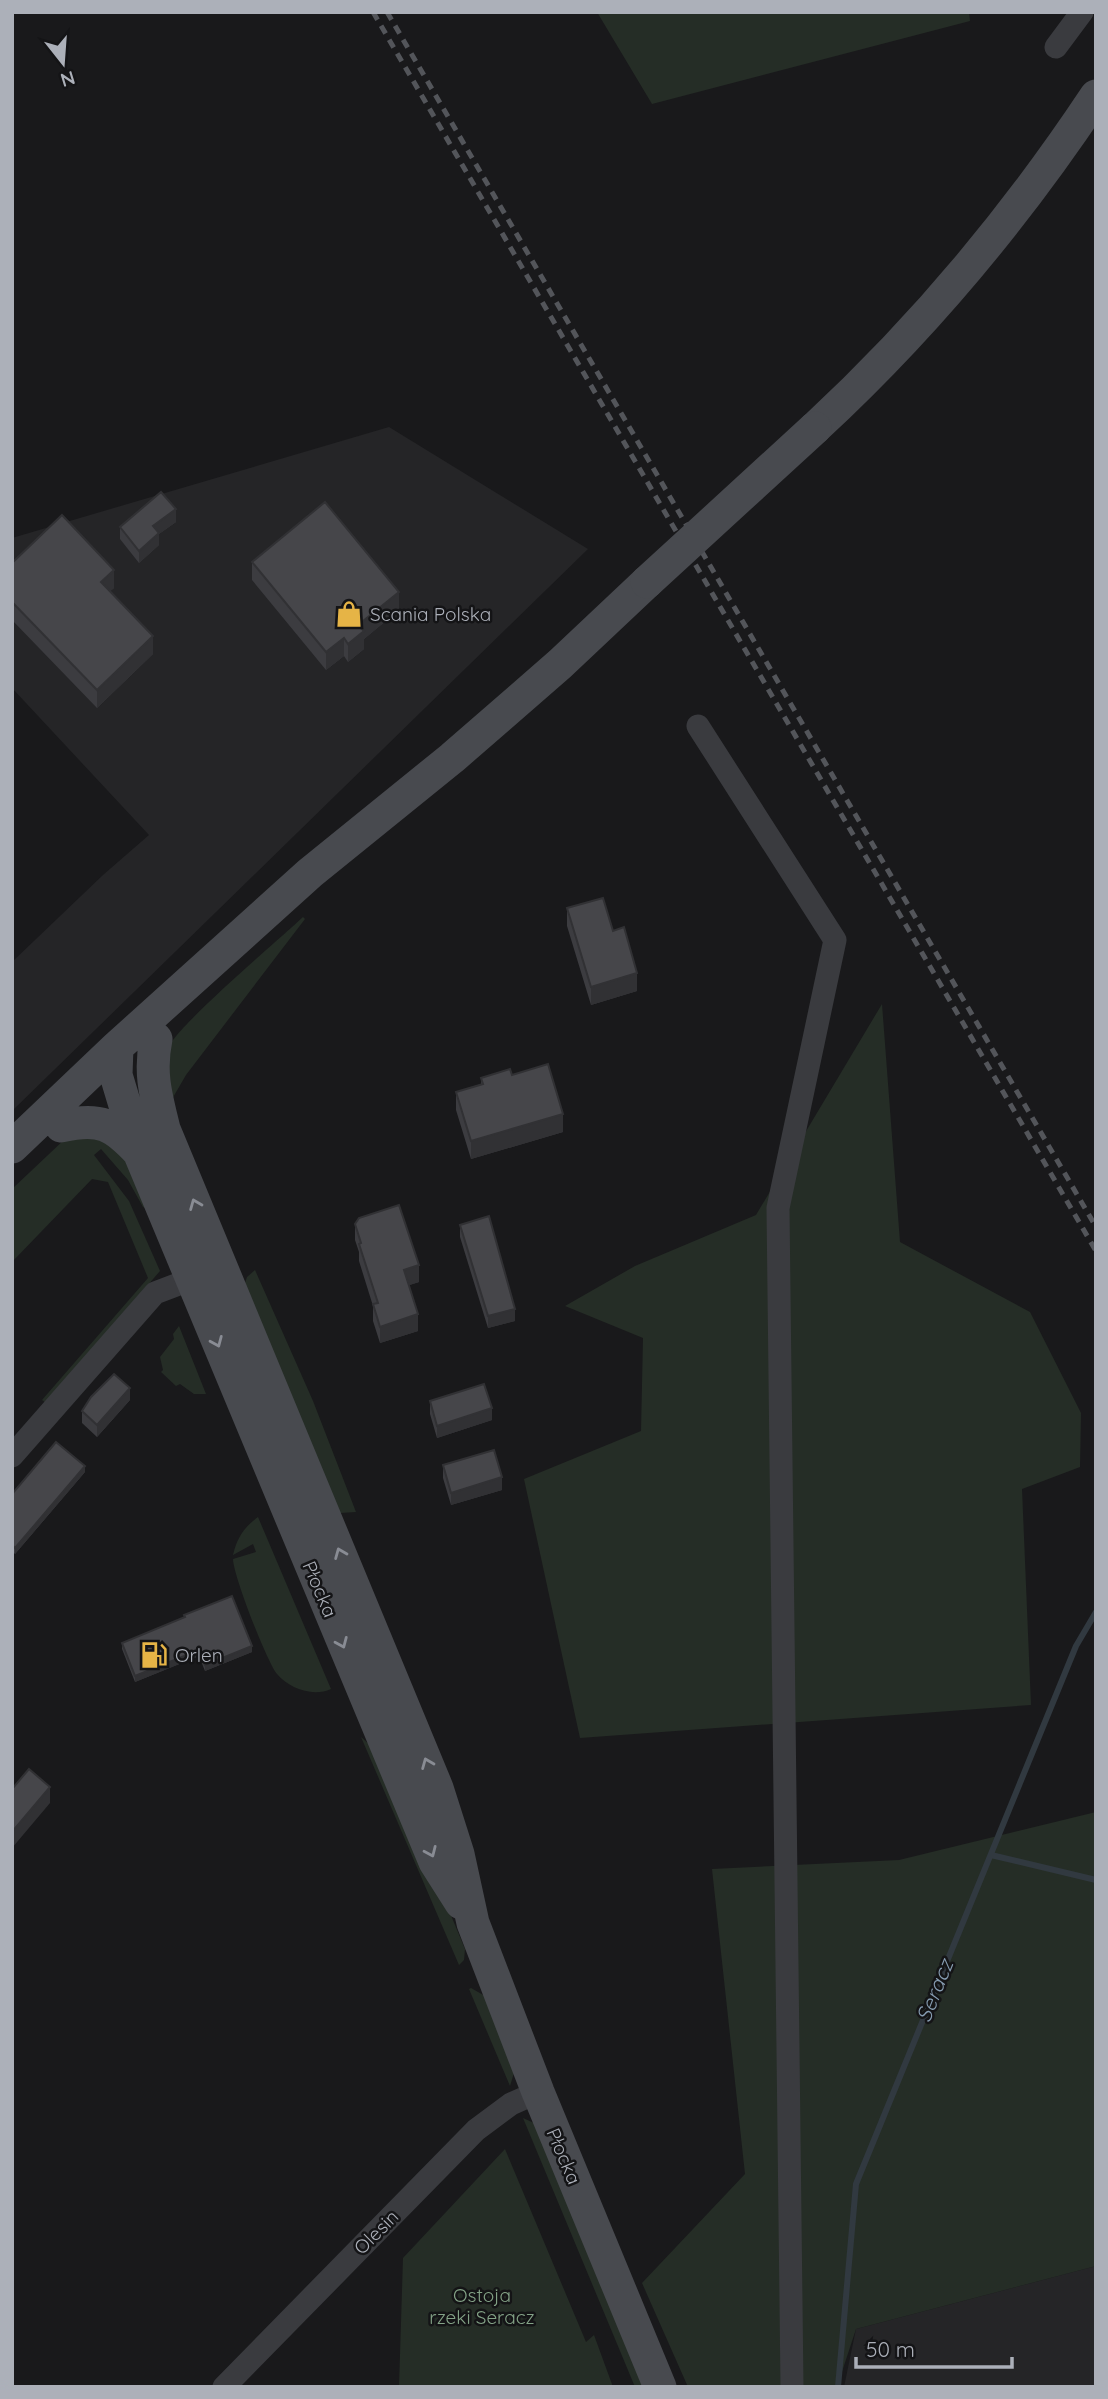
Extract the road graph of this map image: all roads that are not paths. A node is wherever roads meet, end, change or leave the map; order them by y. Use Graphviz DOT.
graph roads {
  1 [pos="1082,12"];
  2 [pos="1056,47"];
  3 [pos="1096,96"];
  4 [pos="698,726"];
  5 [pos="452,758"];
  6 [pos="156,1039"];
  7 [pos="120,1062"];
  8 [pos="61,1126"];
  9 [pos="164,1129"];
  10 [pos="12,1147"];
  11 [pos="139,1152"];
  12 [pos="12,1172"];
  13 [pos="206,1273"];
  14 [pos="12,1456"];
  15 [pos="292,1479"];
  16 [pos="389,1671"];
  17 [pos="363,1692"];
  18 [pos="473,1923"];
  19 [pos="538,2092"];
  20 [pos="224,2387"];
  21 [pos="660,2387"];
  22 [pos="792,2387"];
  1 -- 2 [label="street"];
  3 -- 5 [label="street, bridge"];
  4 -- 22 [label="street"];
  5 -- 6 [label="street"];
  5 -- 7 [label="street"];
  6 -- 7 [label="street"];
  6 -- 9 [label="street, Płocka"];
  7 -- 8 [label="street"];
  7 -- 9 [label="street, Płocka"];
  7 -- 10 [label="street"];
  7 -- 11 [label="street, Płocka"];
  8 -- 11 [label="street, Płocka"];
  8 -- 12 [label="street"];
  13 -- 9 [label="street, Płocka, one-way"];
  11 -- 13 [label="street, Płocka"];
  13 -- 14 [label="street"];
  13 -- 15 [label="street, Płocka"];
  16 -- 15 [label="street, Płocka, one-way"];
  15 -- 17 [label="street, Płocka, one-way"];
  16 -- 17 [label="street"];
  18 -- 16 [label="street, Płocka, one-way"];
  17 -- 18 [label="street, Płocka, one-way"];
  18 -- 19 [label="street, Płocka"];
  19 -- 20 [label="street, Olesin"];
  19 -- 21 [label="street, Płocka"];
}
